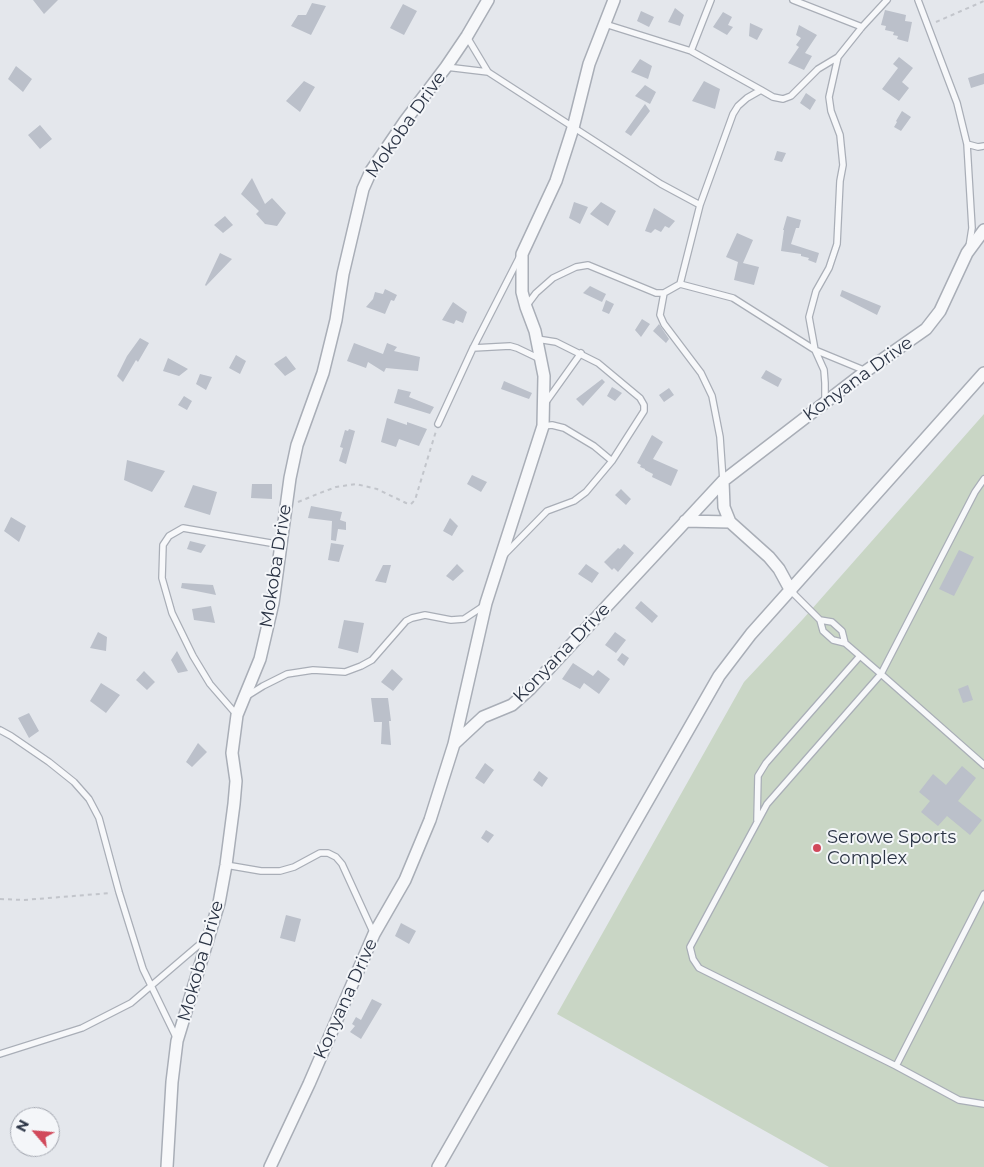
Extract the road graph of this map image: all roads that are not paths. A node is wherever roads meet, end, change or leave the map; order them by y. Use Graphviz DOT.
graph roads {
  1 [pos="488,0"];
  2 [pos="614,0"];
  3 [pos="711,0"];
  4 [pos="792,0"];
  5 [pos="886,0"];
  6 [pos="918,0"];
  7 [pos="604,24"];
  8 [pos="862,27"];
  9 [pos="467,36"];
  10 [pos="691,51"];
  11 [pos="838,56"];
  12 [pos="446,67"];
  13 [pos="488,72"];
  14 [pos="761,90"];
  15 [pos="573,128"];
  16 [pos="967,144"];
  17 [pos="984,146"];
  18 [pos="700,205"];
  19 [pos="984,230"];
  20 [pos="968,253"];
  21 [pos="522,254"];
  22 [pos="680,284"];
  23 [pos="664,293"];
  24 [pos="526,307"];
  25 [pos="537,339"];
  26 [pos="473,348"];
  27 [pos="815,350"];
  28 [pos="581,353"];
  29 [pos="542,360"];
  30 [pos="866,371"];
  31 [pos="984,373"];
  32 [pos="544,404"];
  33 [pos="825,404"];
  34 [pos="438,424"];
  35 [pos="543,426"];
  36 [pos="612,461"];
  37 [pos="984,479"];
  38 [pos="723,481"];
  39 [pos="685,521"];
  40 [pos="730,522"];
  41 [pos="282,545"];
  42 [pos="500,559"];
  43 [pos="791,591"];
  44 [pos="486,603"];
  45 [pos="820,620"];
  46 [pos="845,643"];
  47 [pos="860,656"];
  48 [pos="881,674"];
  49 [pos="243,698"];
  50 [pos="237,715"];
  51 [pos="0,730"];
  52 [pos="454,744"];
  53 [pos="984,765"];
  54 [pos="757,822"];
  55 [pos="226,865"];
  56 [pos="984,894"];
  57 [pos="374,934"];
  58 [pos="209,936"];
  59 [pos="150,986"];
  60 [pos="178,1041"];
  61 [pos="0,1054"];
  62 [pos="896,1066"];
  63 [pos="984,1104"];
  64 [pos="167,1167"];
  65 [pos="270,1167"];
  66 [pos="438,1167"];
  1 -- 9 [label="street, Mokoba Drive"];
  2 -- 7 [label="street"];
  3 -- 10 [label="lane"];
  4 -- 8 [label="lane"];
  5 -- 8 [label="lane"];
  6 -- 16 [label="lane"];
  7 -- 10 [label="lane"];
  7 -- 15 [label="street"];
  8 -- 11 [label="lane"];
  9 -- 12 [label="street, Mokoba Drive"];
  9 -- 13 [label="lane"];
  10 -- 14 [label="lane"];
  11 -- 14 [label="lane"];
  11 -- 27 [label="lane"];
  12 -- 13 [label="lane"];
  12 -- 41 [label="street, Mokoba Drive"];
  13 -- 15 [label="lane"];
  14 -- 18 [label="lane"];
  15 -- 18 [label="lane"];
  15 -- 21 [label="street"];
  16 -- 17 [label="lane"];
  16 -- 20 [label="lane"];
  18 -- 22 [label="lane"];
  19 -- 20 [label="street, Konyana Drive"];
  20 -- 30 [label="street, Konyana Drive"];
  21 -- 24 [label="street"];
  21 -- 26 [label="lane"];
  22 -- 23 [label="lane"];
  22 -- 27 [label="lane"];
  23 -- 24 [label="lane"];
  23 -- 38 [label="lane"];
  24 -- 25 [label="street"];
  25 -- 28 [label="lane"];
  25 -- 29 [label="street"];
  26 -- 29 [label="lane"];
  26 -- 34 [label="lane"];
  27 -- 30 [label="lane"];
  27 -- 33 [label="lane"];
  28 -- 32 [label="lane"];
  28 -- 36 [label="lane"];
  29 -- 32 [label="street"];
  30 -- 33 [label="street, Konyana Drive"];
  31 -- 43 [label="street"];
  32 -- 35 [label="street"];
  33 -- 38 [label="street, Konyana Drive"];
  35 -- 36 [label="lane"];
  35 -- 42 [label="street"];
  36 -- 42 [label="lane"];
  37 -- 48 [label="lane"];
  38 -- 39 [label="street, Konyana Drive"];
  38 -- 40 [label="street"];
  39 -- 40 [label="street"];
  39 -- 52 [label="street, Konyana Drive"];
  40 -- 43 [label="street"];
  41 -- 49 [label="street, Mokoba Drive"];
  41 -- 50 [label="lane"];
  42 -- 44 [label="street"];
  43 -- 45 [label="lane"];
  43 -- 66 [label="street"];
  44 -- 49 [label="lane"];
  44 -- 52 [label="street"];
  45 -- 46 [label="lane"];
  45 -- 46 [label="lane"];
  46 -- 47 [label="lane"];
  47 -- 48 [label="lane"];
  47 -- 54 [label="lane"];
  48 -- 53 [label="lane"];
  48 -- 54 [label="lane"];
  49 -- 50 [label="street, Mokoba Drive"];
  50 -- 55 [label="street, Mokoba Drive"];
  51 -- 59 [label="lane"];
  52 -- 57 [label="street, Konyana Drive"];
  54 -- 62 [label="lane"];
  55 -- 57 [label="lane"];
  55 -- 58 [label="street, Mokoba Drive"];
  56 -- 62 [label="lane"];
  57 -- 65 [label="street, Konyana Drive"];
  58 -- 59 [label="lane"];
  58 -- 60 [label="street, Mokoba Drive"];
  59 -- 60 [label="lane"];
  59 -- 61 [label="lane"];
  60 -- 64 [label="street, Mokoba Drive"];
  62 -- 63 [label="lane"];
}
